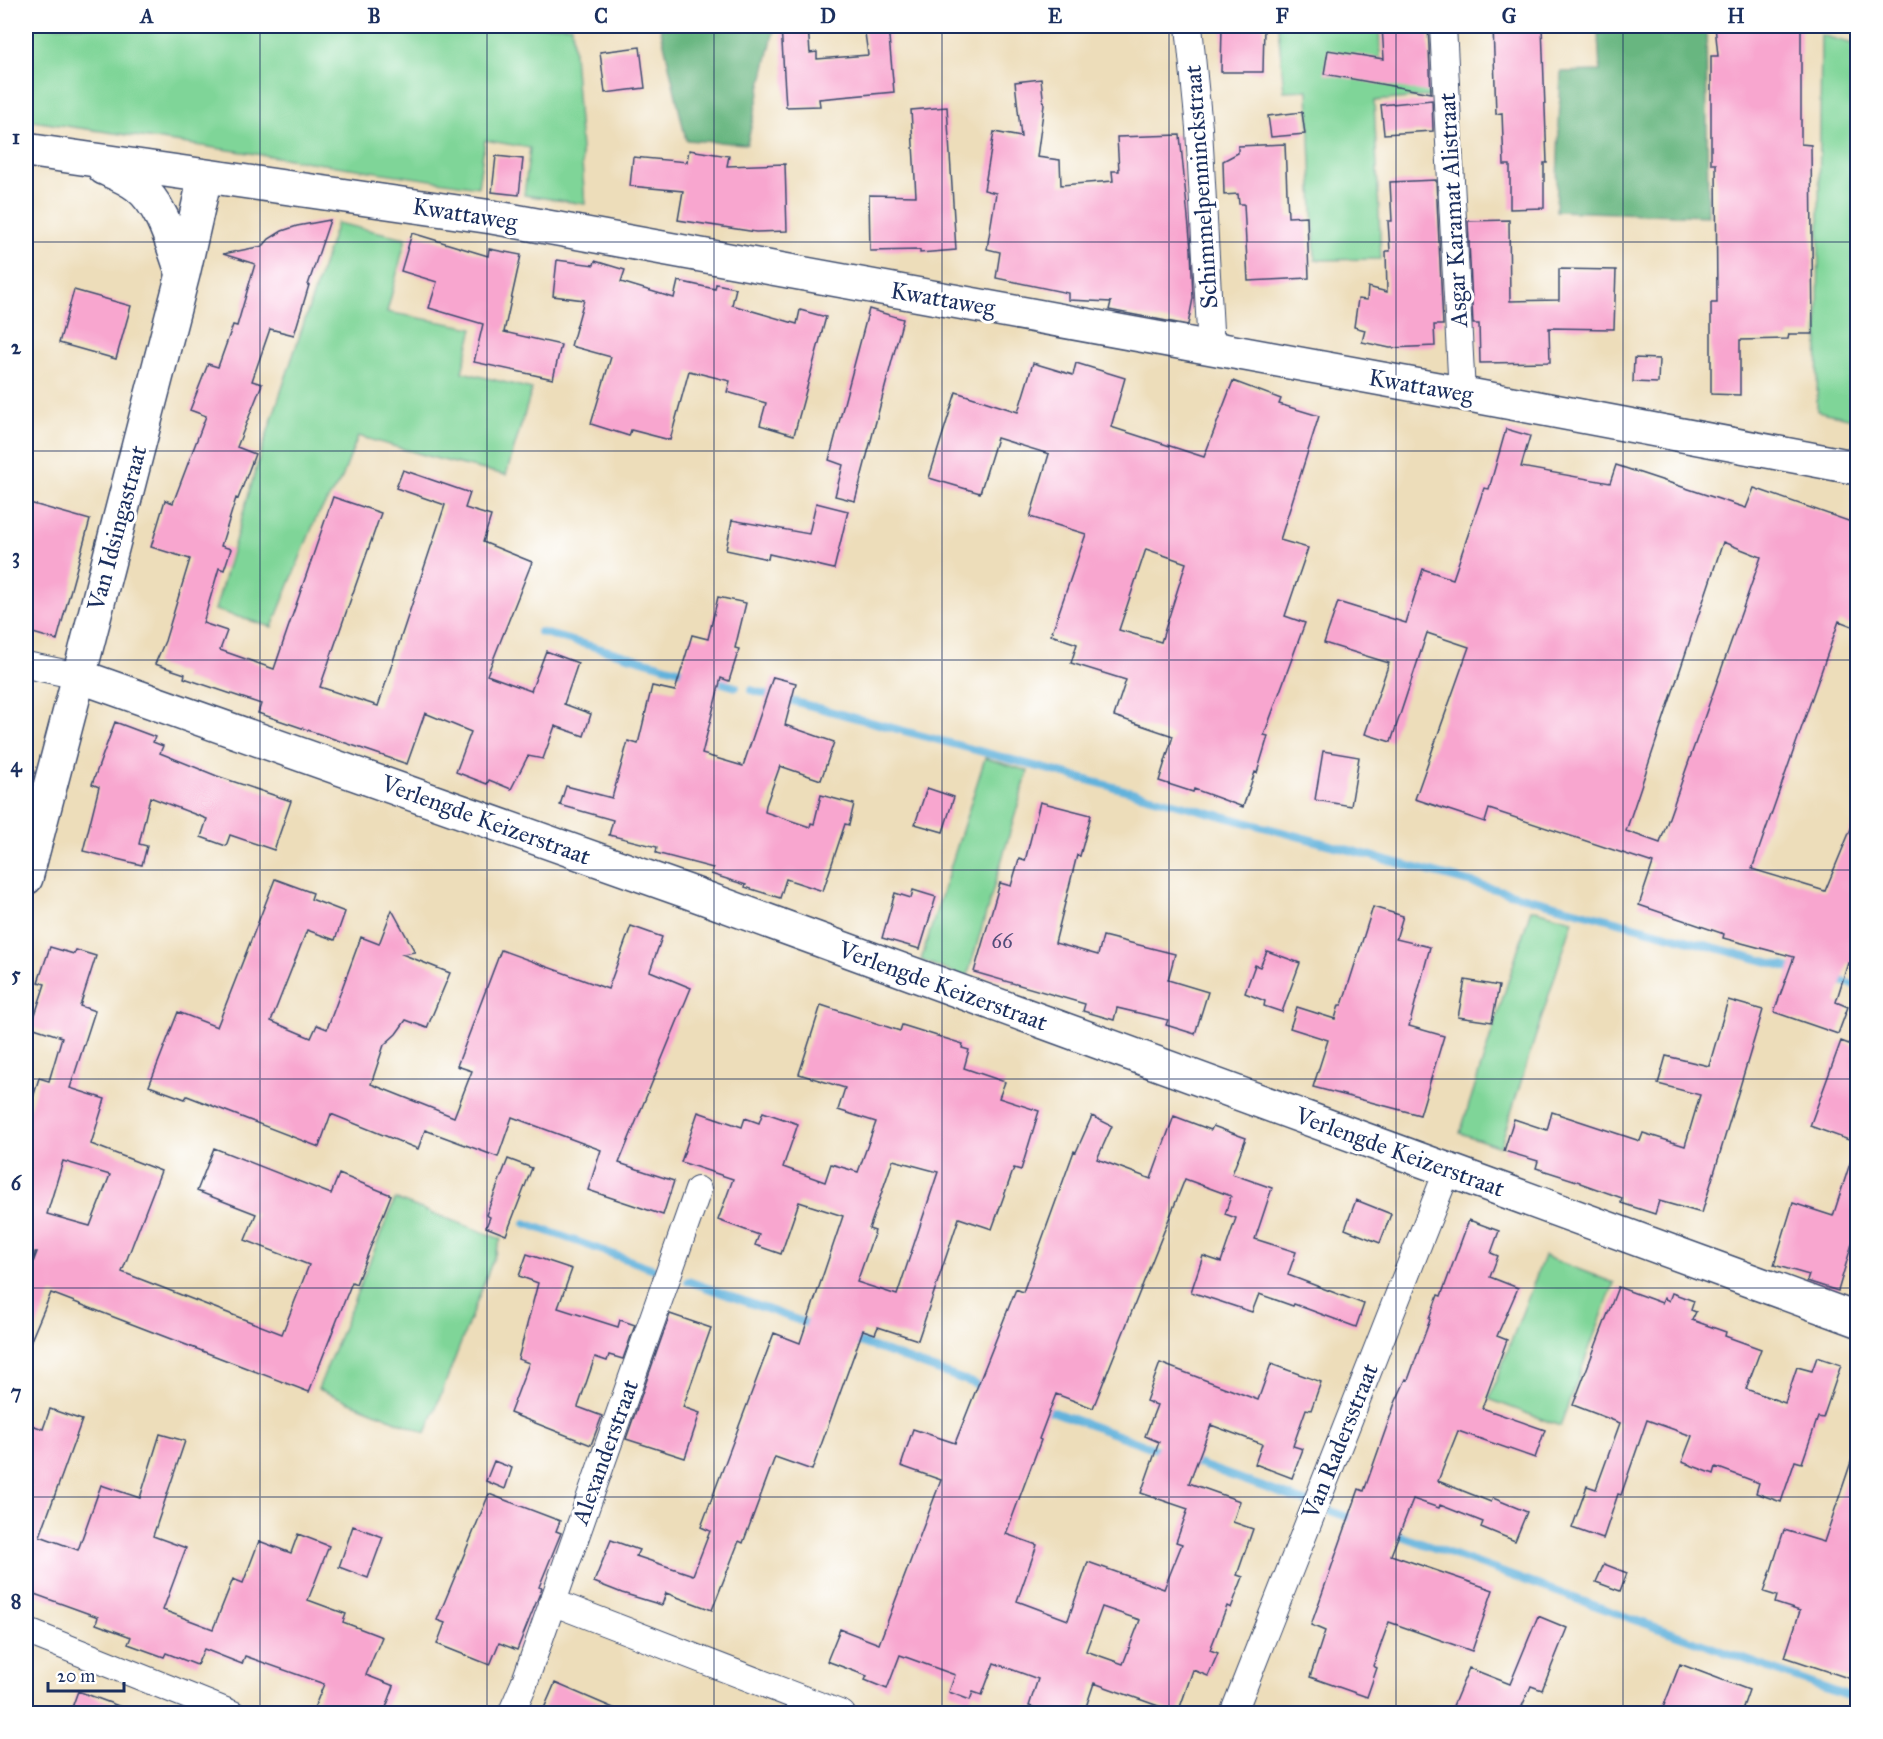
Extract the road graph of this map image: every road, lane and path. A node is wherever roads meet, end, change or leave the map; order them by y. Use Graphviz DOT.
graph roads {
  1 [pos="1189,26"];
  2 [pos="1443,26"];
  3 [pos="26,150"];
  4 [pos="80,158"];
  5 [pos="205,177"];
  6 [pos="183,274"];
  7 [pos="1211,349"];
  8 [pos="1462,394"];
  9 [pos="1857,468"];
  10 [pos="26,664"];
  11 [pos="79,676"];
  12 [pos="26,878"];
  13 [pos="1448,1169"];
  14 [pos="698,1190"];
  15 [pos="1857,1320"];
  16 [pos="552,1602"];
  17 [pos="26,1631"];
  18 [pos="233,1713"];
  19 [pos="511,1713"];
  20 [pos="842,1713"];
  21 [pos="1233,1713"];
  1 -- 7 [label="street, Schimmelpenninckstraat"];
  2 -- 8 [label="street, Asgar Karamat Alistraat"];
  3 -- 4 [label="main road, Kwattaweg"];
  4 -- 5 [label="main road, Kwattaweg"];
  4 -- 6 [label="main road"];
  5 -- 6 [label="main road, Van Idsingastraat"];
  5 -- 7 [label="main road, Kwattaweg"];
  6 -- 11 [label="main road, Van Idsingastraat"];
  7 -- 8 [label="main road, Kwattaweg"];
  8 -- 9 [label="main road, Kwattaweg"];
  10 -- 11 [label="street, Verlengde Keizerstraat"];
  11 -- 12 [label="main road, Van Idsingastraat"];
  11 -- 13 [label="main road, Verlengde Keizerstraat"];
  13 -- 15 [label="main road, Verlengde Keizerstraat"];
  13 -- 21 [label="street, Van Radersstraat"];
  14 -- 16 [label="street, Alexanderstraat"];
  16 -- 19 [label="street, Alexanderstraat"];
  16 -- 20 [label="street"];
  17 -- 18 [label="street"];
}
